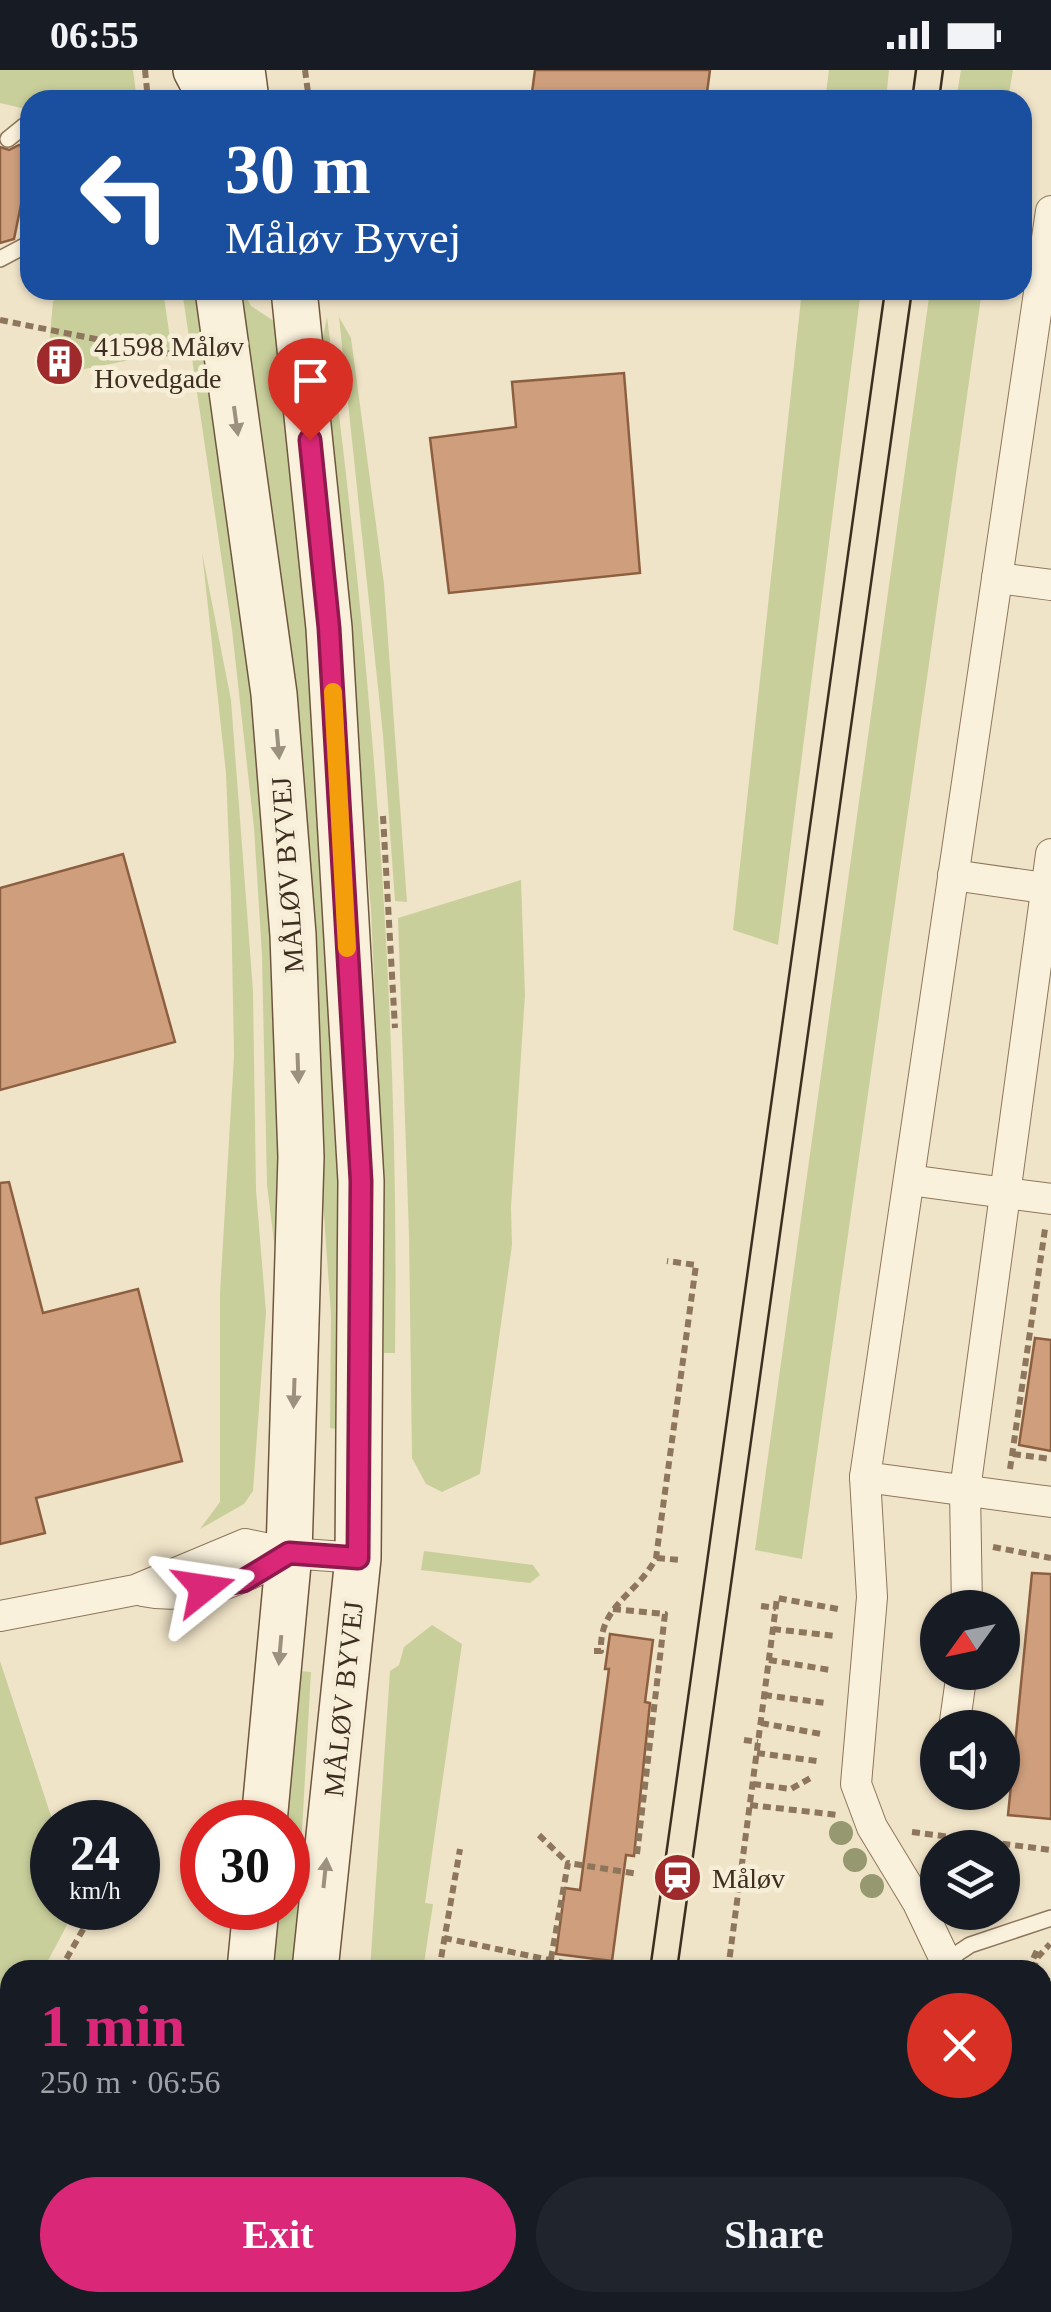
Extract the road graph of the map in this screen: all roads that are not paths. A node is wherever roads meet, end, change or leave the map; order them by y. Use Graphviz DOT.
graph roads {
  1 [pos="20,129"];
  2 [pos="8,139"];
  3 [pos="1051,211"];
  4 [pos="1046,278"];
  5 [pos="219,300"];
  6 [pos="295,300"];
  7 [pos="996,578"];
  8 [pos="1051,585"];
  9 [pos="1051,854"];
  10 [pos="953,875"];
  11 [pos="1049,888"];
  12 [pos="909,1180"];
  13 [pos="1005,1192"];
  14 [pos="1050,1199"];
  15 [pos="865,1478"];
  16 [pos="965,1490"];
  17 [pos="1051,1502"];
  18 [pos="289,1553"];
  19 [pos="358,1558"];
  20 [pos="967,1590"];
  21 [pos="0,1616"];
  22 [pos="266,1800"];
  23 [pos="1051,1918"];
  24 [pos="254,1930"];
  25 [pos="251,1960"];
  26 [pos="315,1960"];
  27 [pos="945,1960"];
  28 [pos="954,1960"];
  1 -- 2 [label="lane"];
  3 -- 4 [label="street"];
  4 -- 7 [label="street"];
  5 -- 18 [label="main road, MÅLØV BYVEJ, one-way"];
  6 -- 19 [label="main road, MÅLØV BYVEJ"];
  7 -- 8 [label="street"];
  7 -- 10 [label="street"];
  9 -- 11 [label="street"];
  10 -- 11 [label="street"];
  10 -- 12 [label="street"];
  11 -- 13 [label="street"];
  12 -- 13 [label="street"];
  12 -- 15 [label="street"];
  13 -- 14 [label="street"];
  13 -- 16 [label="street"];
  15 -- 16 [label="street"];
  15 -- 27 [label="street"];
  16 -- 17 [label="street"];
  16 -- 20 [label="street"];
  18 -- 19 [label="street"];
  18 -- 21 [label="street"];
  18 -- 22 [label="main road, MÅLØV BYVEJ, one-way"];
  26 -- 19 [label="main road, MÅLØV BYVEJ, one-way"];
  23 -- 28 [label="lane"];
  24 -- 25 [label="main road"];
}
